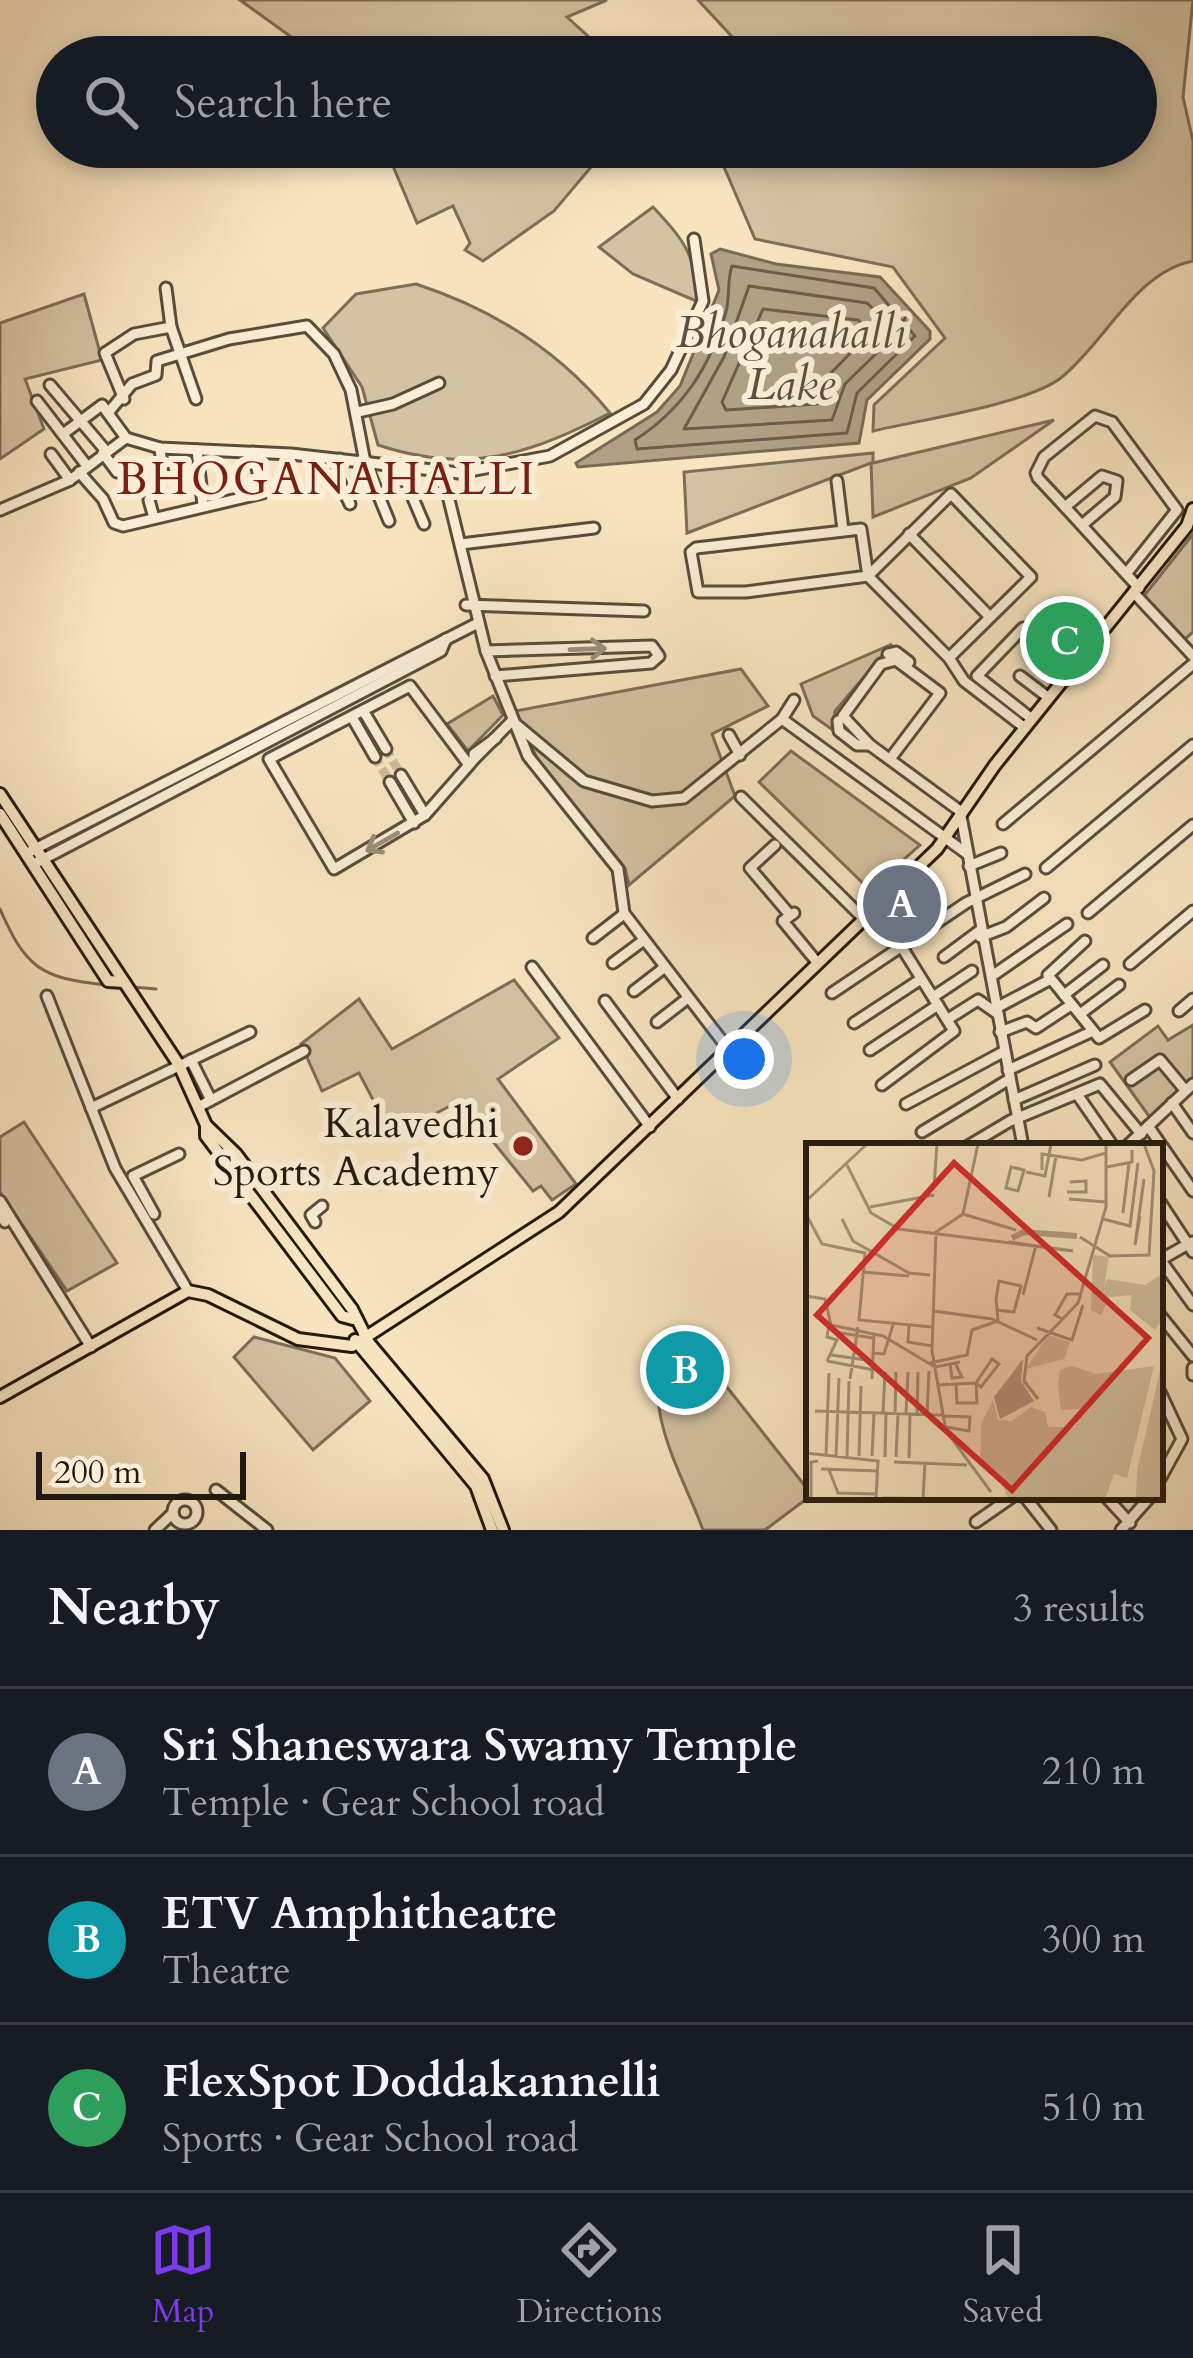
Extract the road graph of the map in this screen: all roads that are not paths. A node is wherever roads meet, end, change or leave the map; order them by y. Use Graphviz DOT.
graph roads {
  1 [pos="694,239"];
  2 [pos="166,288"];
  3 [pos="171,327"];
  4 [pos="183,353"];
  5 [pos="439,383"];
  6 [pos="50,386"];
  7 [pos="124,399"];
  8 [pos="196,399"];
  9 [pos="37,401"];
  10 [pos="358,412"];
  11 [pos="108,413"];
  12 [pos="80,421"];
  13 [pos="63,434"];
  14 [pos="126,438"];
  15 [pos="160,448"];
  16 [pos="197,450"];
  17 [pos="105,452"];
  18 [pos="253,452"];
  19 [pos="51,454"];
  20 [pos="340,459"];
  21 [pos="365,462"];
  22 [pos="399,465"];
  23 [pos="441,470"];
  24 [pos="117,472"];
  25 [pos="79,473"];
  26 [pos="837,482"];
  27 [pos="350,504"];
  28 [pos="203,505"];
  29 [pos="1065,507"];
  30 [pos="1193,509"];
  31 [pos="0,510"];
  32 [pos="154,518"];
  33 [pos="389,521"];
  34 [pos="424,524"];
  35 [pos="1082,525"];
  36 [pos="1167,526"];
  37 [pos="594,528"];
  38 [pos="843,530"];
  39 [pos="909,534"];
  40 [pos="1178,537"];
  41 [pos="456,544"];
  42 [pos="868,551"];
  43 [pos="884,557"];
  44 [pos="1126,574"];
  45 [pos="868,576"];
  46 [pos="1137,591"];
  47 [pos="470,605"];
  48 [pos="1053,605"];
  49 [pos="644,611"];
  50 [pos="990,617"];
  51 [pos="478,623"];
  52 [pos="1097,638"];
  53 [pos="446,639"];
  54 [pos="485,651"];
  55 [pos="888,654"];
  56 [pos="950,658"];
  57 [pos="1076,658"];
  58 [pos="1193,660"];
  59 [pos="495,676"];
  60 [pos="1020,676"];
  61 [pos="926,682"];
  62 [pos="1049,698"];
  63 [pos="794,700"];
  64 [pos="364,712"];
  65 [pos="352,717"];
  66 [pos="782,718"];
  67 [pos="512,721"];
  68 [pos="838,722"];
  69 [pos="1028,723"];
  70 [pos="729,735"];
  71 [pos="870,745"];
  72 [pos="1193,745"];
  73 [pos="386,749"];
  74 [pos="740,755"];
  75 [pos="375,757"];
  76 [pos="890,760"];
  77 [pos="472,762"];
  78 [pos="192,766"];
  79 [pos="401,775"];
  80 [pos="198,778"];
  81 [pos="390,782"];
  82 [pos="0,794"];
  83 [pos="741,797"];
  84 [pos="960,811"];
  85 [pos="0,814"];
  86 [pos="425,815"];
  87 [pos="414,824"];
  88 [pos="1003,824"];
  89 [pos="1193,825"];
  90 [pos="944,838"];
  91 [pos="775,845"];
  92 [pos="1001,853"];
  93 [pos="966,854"];
  94 [pos="35,856"];
  95 [pos="969,866"];
  96 [pos="1046,868"];
  97 [pos="1024,874"];
  98 [pos="1044,898"];
  99 [pos="974,902"];
  100 [pos="878,909"];
  101 [pos="1193,911"];
  102 [pos="1088,913"];
  103 [pos="624,914"];
  104 [pos="865,920"];
  105 [pos="1067,924"];
  106 [pos="980,934"];
  107 [pos="592,938"];
  108 [pos="644,940"];
  109 [pos="1085,941"];
  110 [pos="904,950"];
  111 [pos="944,957"];
  112 [pos="815,962"];
  113 [pos="613,963"];
  114 [pos="1130,964"];
  115 [pos="1103,965"];
  116 [pos="532,967"];
  117 [pos="665,968"];
  118 [pos="971,971"];
  119 [pos="992,976"];
  120 [pos="921,979"];
  121 [pos="1048,980"];
  122 [pos="124,982"];
  123 [pos="1119,985"];
  124 [pos="634,991"];
  125 [pos="832,993"];
  126 [pos="47,995"];
  127 [pos="688,998"];
  128 [pos="1193,999"];
  129 [pos="1067,1000"];
  130 [pos="605,1001"];
  131 [pos="935,1001"];
  132 [pos="998,1010"];
  133 [pos="1145,1010"];
  134 [pos="1179,1011"];
  135 [pos="1080,1014"];
  136 [pos="948,1019"];
  137 [pos="657,1022"];
  138 [pos="854,1023"];
  139 [pos="1093,1031"];
  140 [pos="250,1032"];
  141 [pos="1000,1032"];
  142 [pos="729,1050"];
  143 [pos="870,1050"];
  144 [pos="304,1051"];
  145 [pos="1003,1052"];
  146 [pos="185,1062"];
  147 [pos="1095,1065"];
  148 [pos="1008,1075"];
  149 [pos="1131,1080"];
  150 [pos="882,1084"];
  151 [pos="1189,1087"];
  152 [pos="1078,1097"];
  153 [pos="678,1099"];
  154 [pos="1014,1100"];
  155 [pos="206,1103"];
  156 [pos="1172,1103"];
  157 [pos="906,1104"];
  158 [pos="92,1108"];
  159 [pos="1019,1118"];
  160 [pos="206,1125"];
  161 [pos="650,1127"];
  162 [pos="1144,1130"];
  163 [pos="922,1132"];
  164 [pos="1193,1133"];
  165 [pos="973,1143"];
  166 [pos="1023,1143"];
  167 [pos="1111,1143"];
  168 [pos="1130,1143"];
  169 [pos="1155,1143"];
  170 [pos="1163,1153"];
  171 [pos="179,1154"];
  172 [pos="1193,1190"];
  173 [pos="0,1201"];
  174 [pos="274,1204"];
  175 [pos="322,1206"];
  176 [pos="1163,1206"];
  177 [pos="154,1214"];
  178 [pos="262,1214"];
  179 [pos="4,1220"];
  180 [pos="315,1222"];
  181 [pos="1191,1246"];
  182 [pos="1163,1259"];
  183 [pos="1163,1264"];
  184 [pos="188,1291"];
  185 [pos="1193,1305"];
  186 [pos="352,1319"];
  187 [pos="1163,1319"];
  188 [pos="357,1340"];
  189 [pos="91,1347"];
  190 [pos="1193,1356"];
  191 [pos="0,1397"];
  192 [pos="1163,1398"];
  193 [pos="1173,1416"];
  194 [pos="1163,1422"];
  195 [pos="1189,1446"];
  196 [pos="1163,1476"];
  197 [pos="1008,1500"];
  198 [pos="1027,1500"];
  199 [pos="1108,1500"];
  200 [pos="1147,1500"];
  201 [pos="195,1505"];
  202 [pos="173,1513"];
  203 [pos="976,1522"];
  204 [pos="1125,1526"];
  205 [pos="177,1527"];
  206 [pos="155,1530"];
  207 [pos="267,1530"];
  208 [pos="492,1530"];
  209 [pos="503,1530"];
  210 [pos="1051,1530"];
  1 -- 23 [label="street"];
  2 -- 3 [label="street"];
  3 -- 4 [label="street"];
  3 -- 7 [label="street"];
  4 -- 7 [label="street"];
  4 -- 8 [label="street"];
  4 -- 10 [label="street"];
  5 -- 10 [label="street"];
  6 -- 12 [label="street"];
  7 -- 11 [label="street"];
  9 -- 13 [label="street"];
  10 -- 21 [label="street"];
  11 -- 12 [label="street"];
  11 -- 14 [label="street"];
  12 -- 13 [label="street"];
  12 -- 17 [label="street"];
  13 -- 25 [label="street"];
  14 -- 15 [label="street"];
  14 -- 17 [label="street"];
  15 -- 16 [label="street"];
  15 -- 32 [label="street"];
  16 -- 18 [label="street"];
  16 -- 28 [label="street"];
  17 -- 24 [label="street"];
  17 -- 25 [label="street"];
  18 -- 20 [label="street"];
  18 -- 28 [label="street"];
  19 -- 25 [label="street"];
  20 -- 21 [label="street"];
  20 -- 27 [label="street"];
  21 -- 22 [label="street"];
  21 -- 33 [label="street"];
  22 -- 23 [label="street"];
  22 -- 34 [label="street"];
  23 -- 41 [label="street"];
  25 -- 31 [label="street"];
  25 -- 32 [label="street"];
  26 -- 38 [label="street"];
  28 -- 32 [label="street"];
  29 -- 35 [label="street"];
  29 -- 35 [label="street"];
  29 -- 36 [label="street"];
  30 -- 40 [label="main road"];
  35 -- 44 [label="street"];
  36 -- 40 [label="street"];
  36 -- 44 [label="street"];
  37 -- 41 [label="street"];
  38 -- 42 [label="street"];
  38 -- 45 [label="street"];
  39 -- 43 [label="street"];
  39 -- 50 [label="street"];
  39 -- 50 [label="street"];
  40 -- 46 [label="main road"];
  41 -- 47 [label="street"];
  42 -- 43 [label="street"];
  42 -- 45 [label="street"];
  43 -- 45 [label="street"];
  44 -- 46 [label="street"];
  45 -- 56 [label="street"];
  46 -- 52 [label="main road"];
  46 -- 58 [label="street"];
  47 -- 49 [label="street"];
  47 -- 51 [label="street"];
  48 -- 52 [label="street"];
  50 -- 56 [label="street"];
  51 -- 53 [label="street"];
  51 -- 54 [label="street"];
  52 -- 57 [label="main road"];
  53 -- 78 [label="street"];
  53 -- 80 [label="street"];
  54 -- 59 [label="street"];
  54 -- 59 [label="street, one-way"];
  55 -- 61 [label="street"];
  56 -- 69 [label="street"];
  57 -- 62 [label="main road"];
  57 -- 69 [label="street"];
  58 -- 88 [label="street"];
  59 -- 67 [label="street"];
  60 -- 62 [label="street"];
  61 -- 71 [label="street"];
  61 -- 76 [label="street"];
  62 -- 69 [label="main road"];
  63 -- 66 [label="street"];
  64 -- 65 [label="street"];
  64 -- 73 [label="street"];
  64 -- 77 [label="street"];
  65 -- 75 [label="street"];
  87 -- 65 [label="street, one-way"];
  66 -- 74 [label="street"];
  66 -- 90 [label="street"];
  67 -- 74 [label="street"];
  67 -- 77 [label="street"];
  67 -- 103 [label="street"];
  68 -- 71 [label="street"];
  69 -- 84 [label="main road"];
  70 -- 74 [label="street"];
  71 -- 76 [label="street"];
  72 -- 96 [label="street"];
  76 -- 84 [label="street"];
  77 -- 86 [label="street"];
  78 -- 80 [label="street"];
  78 -- 94 [label="street"];
  79 -- 86 [label="street"];
  80 -- 94 [label="street"];
  81 -- 87 [label="street"];
  82 -- 94 [label="main road"];
  83 -- 104 [label="street"];
  84 -- 90 [label="main road"];
  84 -- 93 [label="street"];
  85 -- 94 [label="main road"];
  86 -- 87 [label="street"];
  89 -- 102 [label="street"];
  90 -- 93 [label="street"];
  90 -- 100 [label="main road"];
  91 -- 112 [label="street"];
  92 -- 95 [label="street"];
  93 -- 95 [label="street"];
  94 -- 122 [label="main road"];
  94 -- 122 [label="main road"];
  95 -- 99 [label="street"];
  97 -- 99 [label="street"];
  98 -- 106 [label="street"];
  99 -- 106 [label="street"];
  99 -- 110 [label="street"];
  100 -- 104 [label="main road"];
  100 -- 110 [label="street"];
  101 -- 114 [label="street"];
  103 -- 107 [label="street"];
  103 -- 108 [label="street"];
  104 -- 112 [label="main road"];
  105 -- 119 [label="street"];
  106 -- 111 [label="street"];
  106 -- 119 [label="street"];
  108 -- 113 [label="street"];
  108 -- 117 [label="street"];
  109 -- 121 [label="street"];
  110 -- 120 [label="street"];
  110 -- 125 [label="street"];
  112 -- 142 [label="main road"];
  115 -- 129 [label="street"];
  116 -- 161 [label="street"];
  117 -- 124 [label="street"];
  117 -- 127 [label="street"];
  118 -- 131 [label="street"];
  119 -- 132 [label="street"];
  120 -- 131 [label="street"];
  120 -- 138 [label="street"];
  121 -- 129 [label="street"];
  121 -- 132 [label="street"];
  122 -- 146 [label="main road"];
  123 -- 135 [label="street"];
  126 -- 158 [label="street"];
  127 -- 137 [label="street"];
  127 -- 142 [label="street"];
  128 -- 134 [label="street"];
  129 -- 135 [label="street"];
  129 -- 141 [label="street"];
  130 -- 153 [label="street"];
  131 -- 136 [label="street"];
  131 -- 143 [label="street"];
  132 -- 136 [label="street"];
  132 -- 141 [label="street"];
  133 -- 139 [label="street"];
  135 -- 139 [label="street"];
  136 -- 150 [label="street"];
  139 -- 148 [label="street"];
  140 -- 146 [label="street"];
  141 -- 145 [label="street"];
  142 -- 153 [label="main road"];
  144 -- 155 [label="street"];
  145 -- 148 [label="street"];
  145 -- 157 [label="street"];
  146 -- 155 [label="main road"];
  146 -- 158 [label="street"];
  147 -- 154 [label="street"];
  148 -- 154 [label="street"];
  148 -- 163 [label="street"];
  149 -- 151 [label="street"];
  151 -- 156 [label="street"];
  152 -- 159 [label="street"];
  152 -- 162 [label="street"];
  152 -- 167 [label="street"];
  153 -- 161 [label="main road"];
  154 -- 159 [label="street"];
  155 -- 160 [label="main road"];
  156 -- 162 [label="street"];
  156 -- 164 [label="street"];
  158 -- 184 [label="street"];
  159 -- 165 [label="street"];
  159 -- 166 [label="street"];
  160 -- 174 [label="main road"];
  160 -- 178 [label="main road"];
  161 -- 188 [label="main road"];
  162 -- 168 [label="street"];
  162 -- 169 [label="street"];
  170 -- 172 [label="street"];
  171 -- 177 [label="street"];
  173 -- 179 [label="street"];
  174 -- 178 [label="main road"];
  174 -- 186 [label="main road"];
  175 -- 180 [label="street"];
  176 -- 181 [label="street"];
  178 -- 186 [label="main road"];
  179 -- 189 [label="street"];
  181 -- 182 [label="street"];
  183 -- 185 [label="street"];
  184 -- 188 [label="main road"];
  184 -- 189 [label="main road"];
  186 -- 188 [label="main road"];
  187 -- 190 [label="street"];
  188 -- 208 [label="main road"];
  188 -- 209 [label="main road"];
  189 -- 191 [label="main road"];
  192 -- 193 [label="street"];
  193 -- 194 [label="street"];
  193 -- 195 [label="street"];
  195 -- 196 [label="street"];
  197 -- 203 [label="street"];
  198 -- 210 [label="street"];
  199 -- 204 [label="street"];
  200 -- 204 [label="street"];
  201 -- 202 [label="street"];
  201 -- 205 [label="street"];
  201 -- 207 [label="street"];
  202 -- 205 [label="street"];
  202 -- 206 [label="street"];
}
